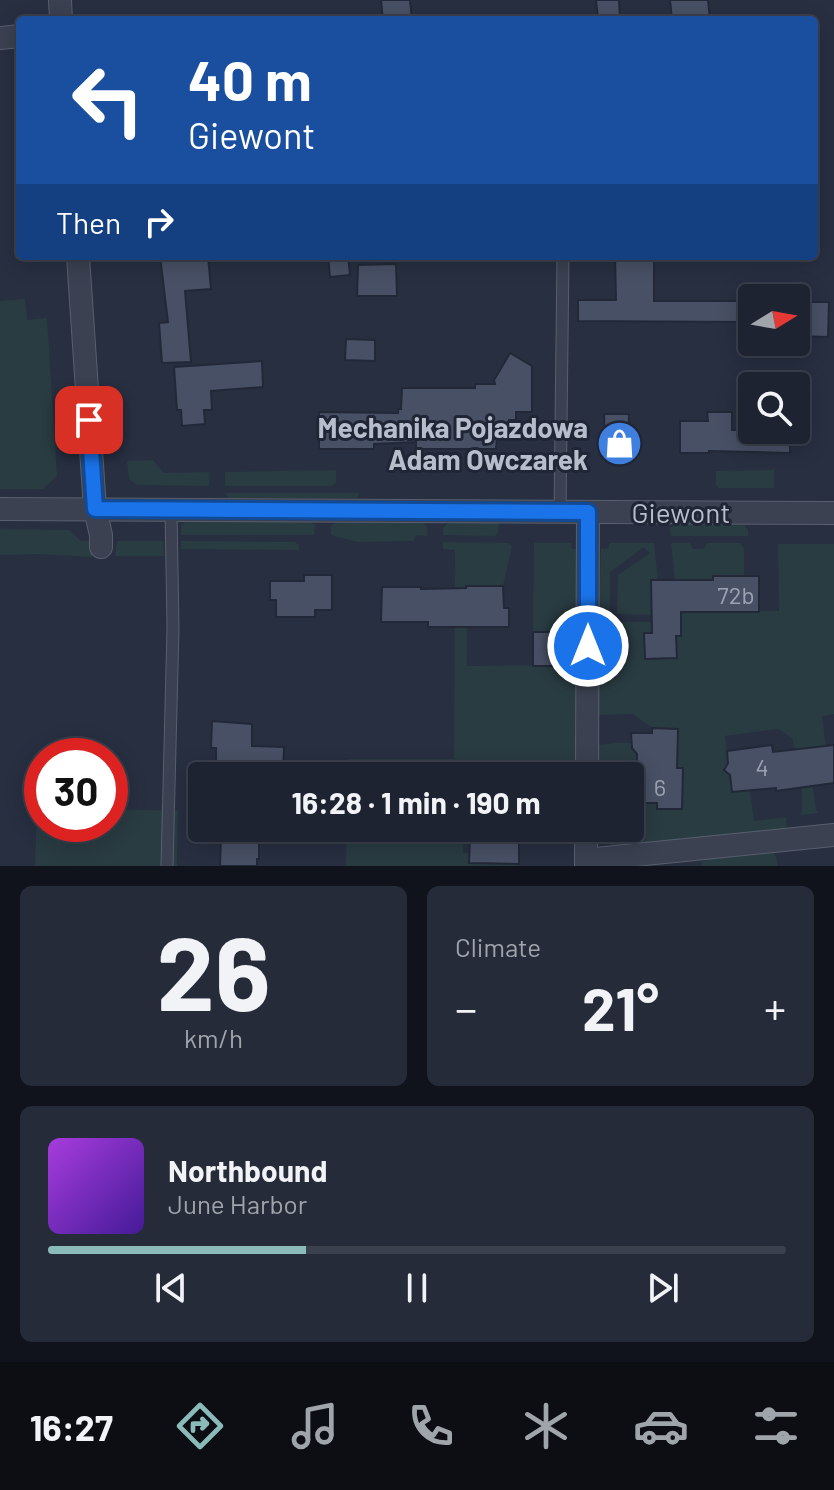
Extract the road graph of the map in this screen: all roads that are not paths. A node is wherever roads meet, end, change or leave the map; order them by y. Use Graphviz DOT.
graph roads {
  1 [pos="78,260"];
  2 [pos="563,260"];
  3 [pos="0,509"];
  4 [pos="95,509"];
  5 [pos="171,509"];
  6 [pos="560,512"];
  7 [pos="588,512"];
  8 [pos="834,513"];
  9 [pos="101,547"];
  10 [pos="587,762"];
  11 [pos="834,835"];
  12 [pos="586,842"];
  13 [pos="586,863"];
  14 [pos="167,866"];
  1 -- 4 [label="street"];
  2 -- 6 [label="lane"];
  3 -- 4 [label="street, Giewont"];
  4 -- 5 [label="street, Giewont"];
  4 -- 9 [label="street"];
  5 -- 6 [label="street, Giewont"];
  5 -- 14 [label="lane"];
  6 -- 7 [label="street, Giewont"];
  7 -- 8 [label="street, Giewont"];
  7 -- 10 [label="street"];
  11 -- 13 [label="street"];
  12 -- 13 [label="street"];
}
